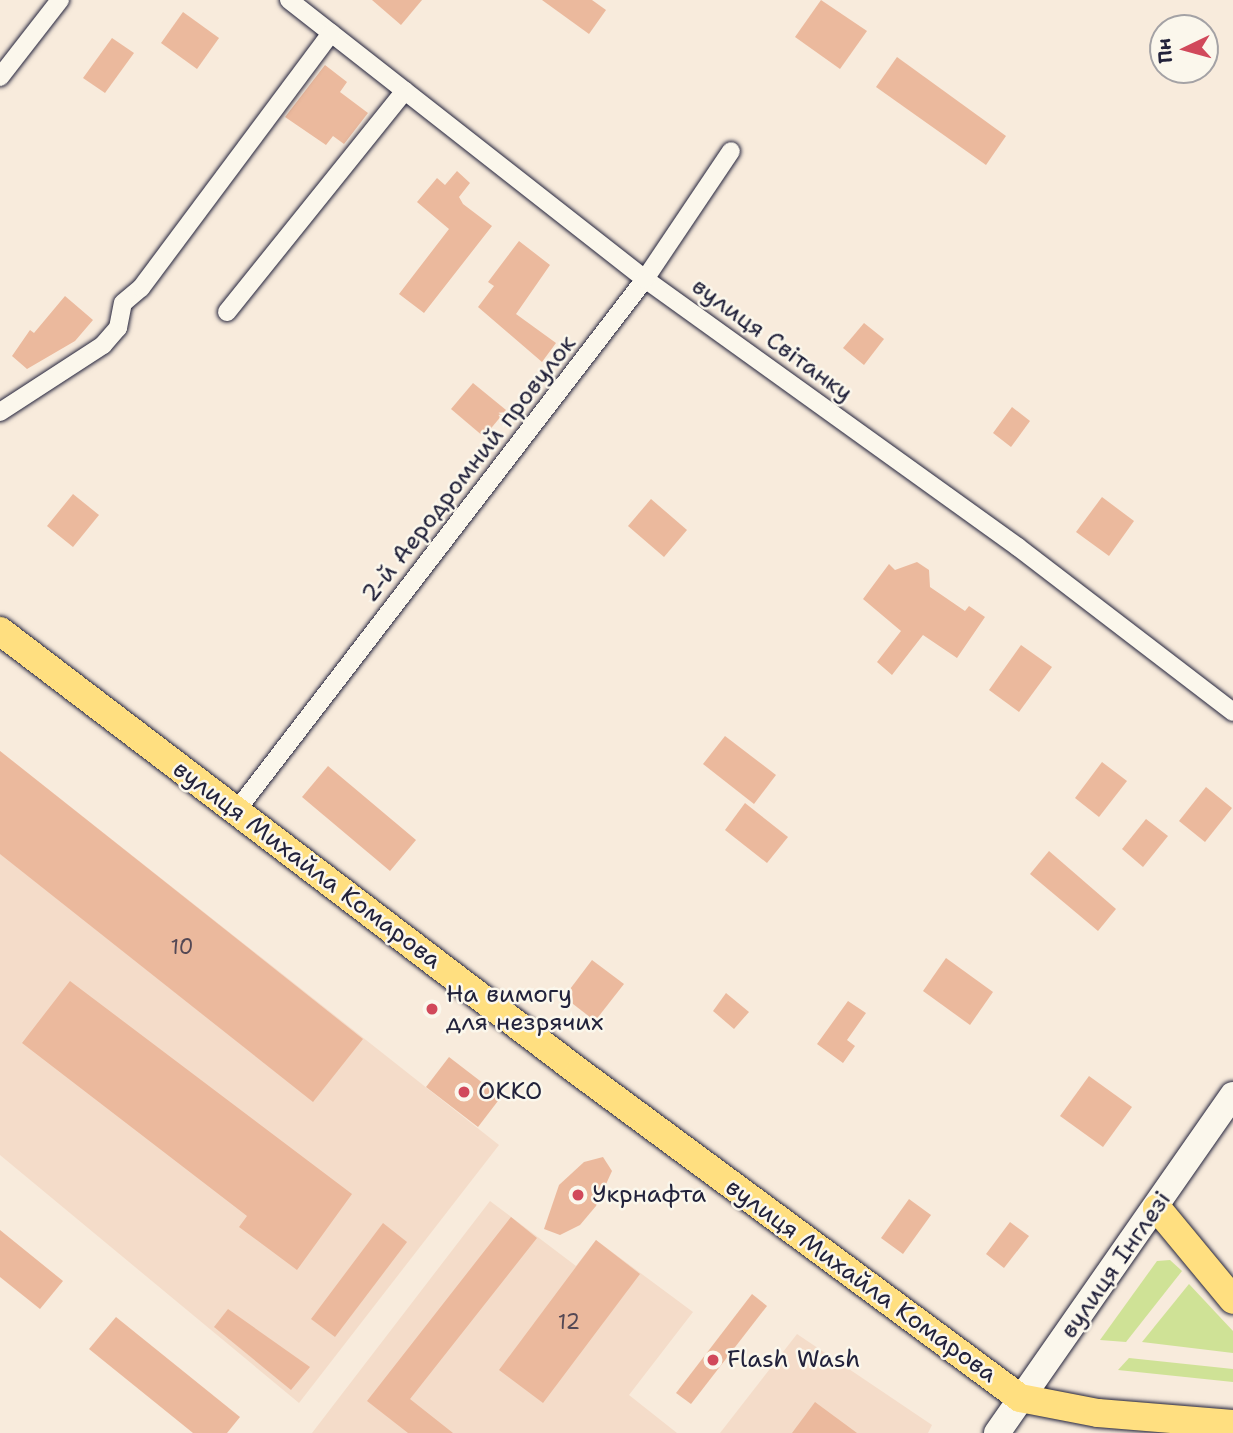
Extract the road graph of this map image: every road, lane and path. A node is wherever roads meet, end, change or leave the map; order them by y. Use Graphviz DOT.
graph roads {
  1 [pos="60,0"];
  2 [pos="289,0"];
  3 [pos="331,33"];
  4 [pos="0,77"];
  5 [pos="405,91"];
  6 [pos="731,151"];
  7 [pos="645,279"];
  8 [pos="227,312"];
  9 [pos="0,412"];
  10 [pos="0,631"];
  11 [pos="1233,712"];
  12 [pos="237,810"];
  13 [pos="1233,1095"];
  14 [pos="1157,1208"];
  15 [pos="1233,1300"];
  16 [pos="1020,1398"];
  17 [pos="1233,1424"];
  18 [pos="997,1433"];
  19 [pos="1212,1433"];
  1 -- 4 [label="street"];
  2 -- 3 [label="street, вулиця Світанку"];
  3 -- 5 [label="street, вулиця Світанку"];
  3 -- 9 [label="street"];
  5 -- 7 [label="street, вулиця Світанку"];
  5 -- 8 [label="street"];
  6 -- 7 [label="street, 2-й Аеродромний провулок"];
  7 -- 11 [label="street, вулиця Світанку"];
  7 -- 12 [label="street, 2-й Аеродромний провулок"];
  10 -- 12 [label="main road, вулиця Михайла Комарова"];
  12 -- 16 [label="main road, вулиця Михайла Комарова"];
  13 -- 14 [label="main road, вулиця Інглезі"];
  14 -- 15 [label="main road"];
  14 -- 16 [label="main road, вулиця Інглезі"];
  16 -- 17 [label="main road"];
  16 -- 18 [label="main road, вулиця Інглезі"];
  17 -- 19 [label="main road"];
}
